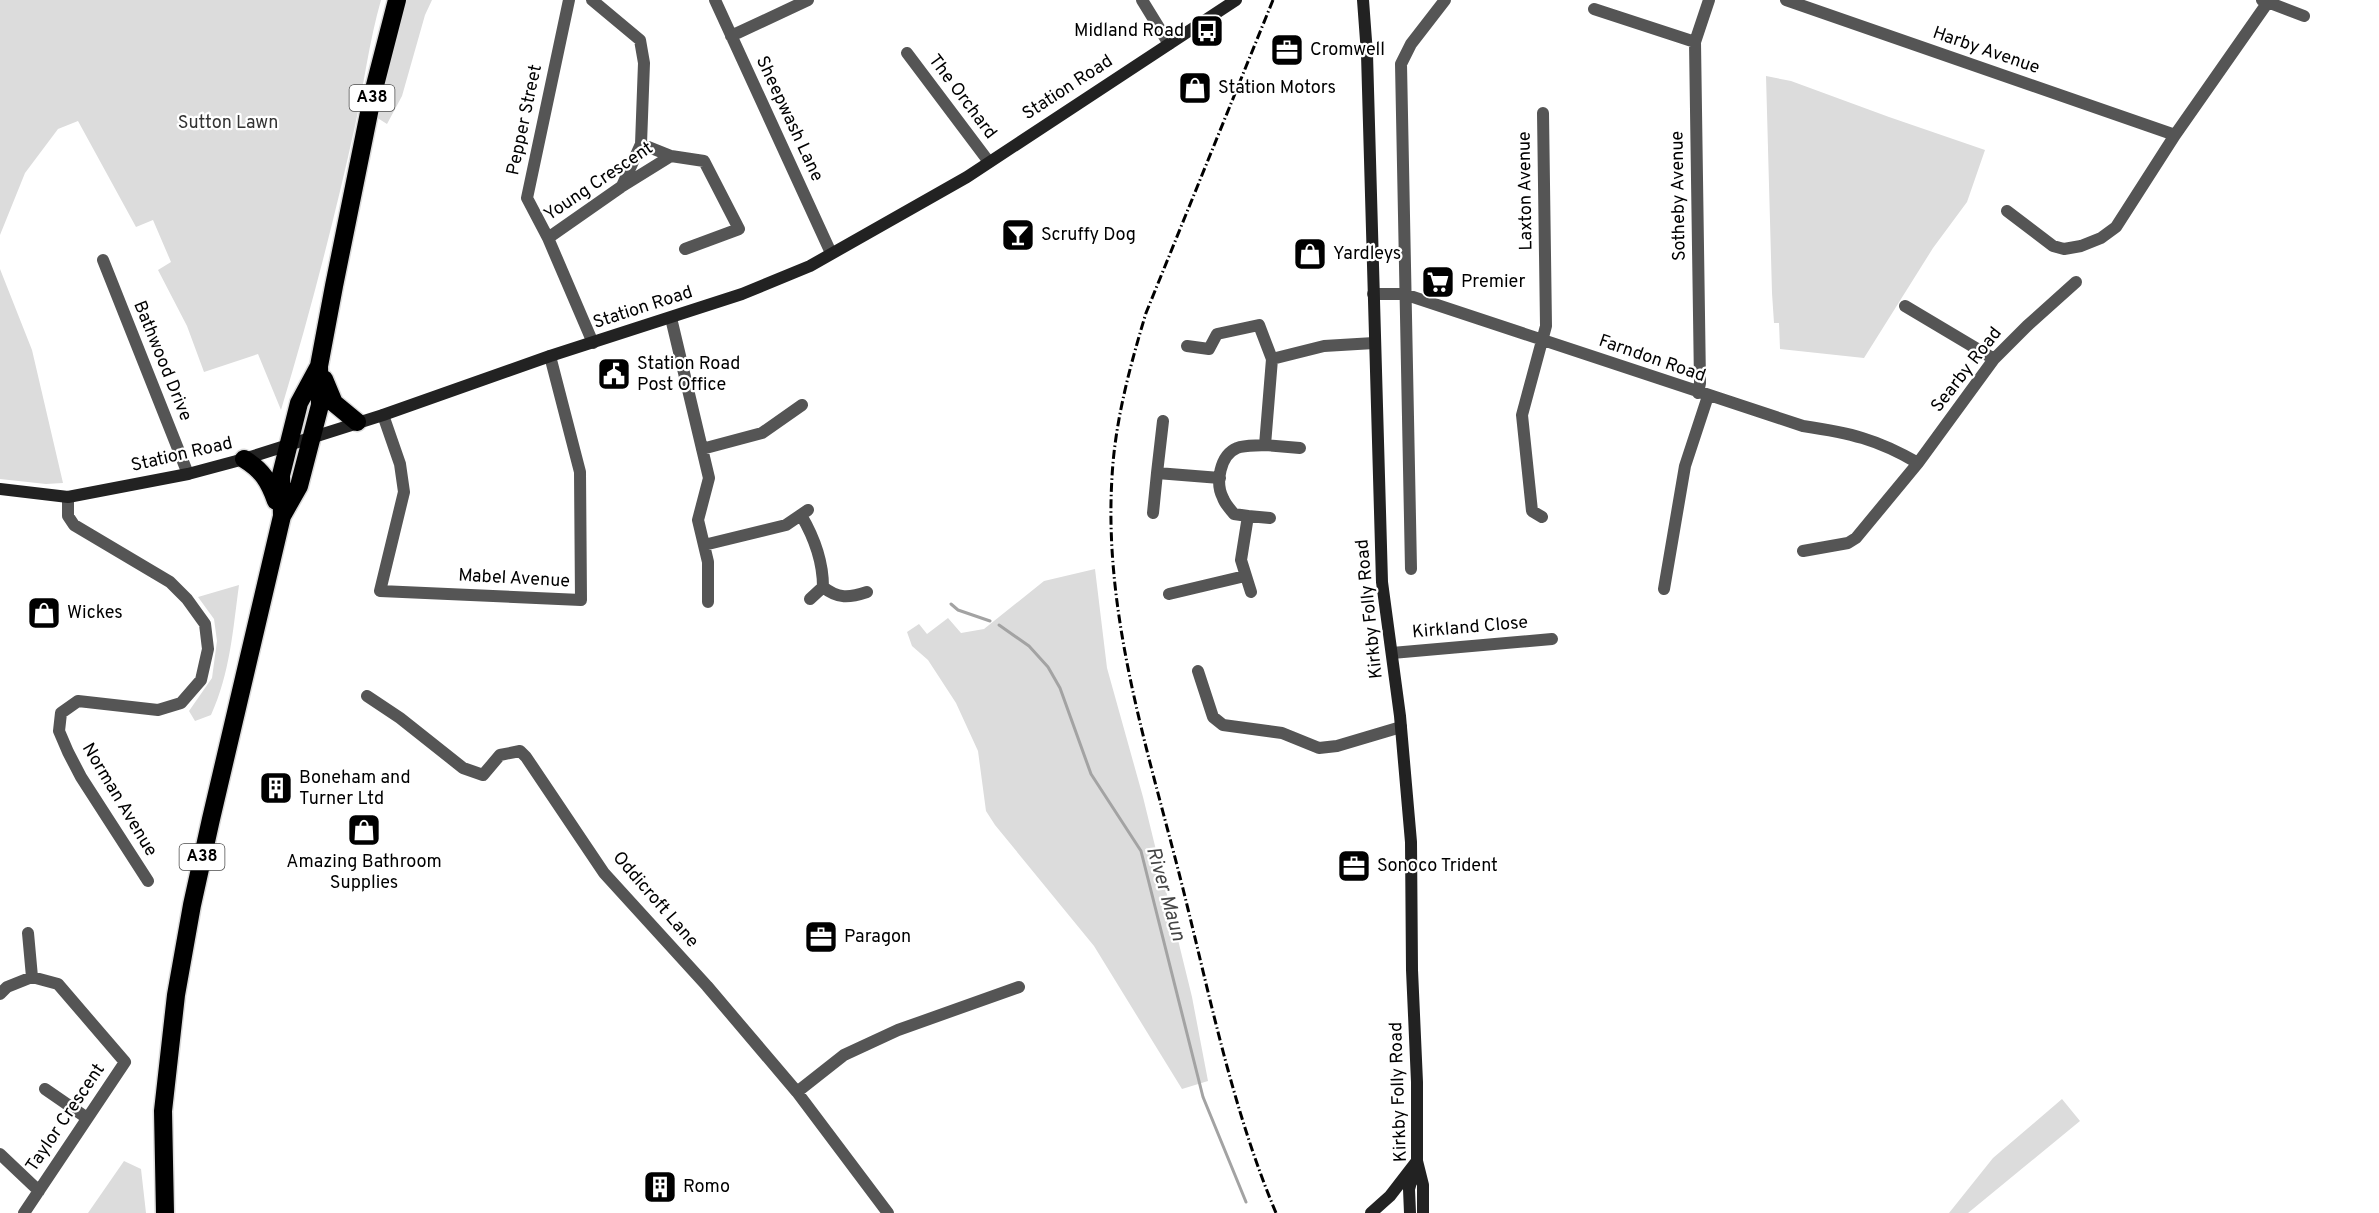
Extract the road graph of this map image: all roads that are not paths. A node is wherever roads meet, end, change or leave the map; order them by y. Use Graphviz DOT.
graph roads {
  1 [pos="397,0"];
  2 [pos="569,0"];
  3 [pos="592,0"];
  4 [pos="715,0"];
  5 [pos="808,0"];
  6 [pos="1142,0"];
  7 [pos="1236,0"];
  8 [pos="1363,0"];
  9 [pos="1445,0"];
  10 [pos="1709,0"];
  11 [pos="1785,0"];
  12 [pos="2265,1"];
  13 [pos="1594,9"];
  14 [pos="2304,16"];
  15 [pos="731,36"];
  16 [pos="1695,42"];
  17 [pos="1170,44"];
  18 [pos="907,53"];
  19 [pos="1543,113"];
  20 [pos="2175,135"];
  21 [pos="640,144"];
  22 [pos="671,156"];
  23 [pos="989,162"];
  24 [pos="621,187"];
  25 [pos="2007,211"];
  26 [pos="548,238"];
  27 [pos="685,249"];
  28 [pos="831,253"];
  29 [pos="104,260"];
  30 [pos="2076,282"];
  31 [pos="1373,294"];
  32 [pos="1404,294"];
  33 [pos="1905,306"];
  34 [pos="671,318"];
  35 [pos="1543,341"];
  36 [pos="593,343"];
  37 [pos="1374,343"];
  38 [pos="1187,346"];
  39 [pos="550,356"];
  40 [pos="1272,359"];
  41 [pos="1994,359"];
  42 [pos="319,366"];
  43 [pos="1703,395"];
  44 [pos="802,405"];
  45 [pos="383,415"];
  46 [pos="1163,420"];
  47 [pos="357,422"];
  48 [pos="312,436"];
  49 [pos="289,445"];
  50 [pos="1264,445"];
  51 [pos="1300,448"];
  52 [pos="702,449"];
  53 [pos="244,459"];
  54 [pos="1918,462"];
  55 [pos="1157,473"];
  56 [pos="188,474"];
  57 [pos="1220,478"];
  58 [pos="0,489"];
  59 [pos="68,496"];
  60 [pos="1153,513"];
  61 [pos="282,516"];
  62 [pos="1248,516"];
  63 [pos="1542,517"];
  64 [pos="1270,518"];
  65 [pos="704,545"];
  66 [pos="1803,551"];
  67 [pos="1410,568"];
  68 [pos="1245,576"];
  69 [pos="823,587"];
  70 [pos="1664,589"];
  71 [pos="867,592"];
  72 [pos="1251,592"];
  73 [pos="1169,594"];
  74 [pos="810,599"];
  75 [pos="708,602"];
  76 [pos="1552,639"];
  77 [pos="1392,652"];
  78 [pos="1198,671"];
  79 [pos="367,696"];
  80 [pos="1401,728"];
  81 [pos="148,882"];
  82 [pos="28,933"];
  83 [pos="32,977"];
  84 [pos="1019,987"];
  85 [pos="0,994"];
  86 [pos="45,1089"];
  87 [pos="797,1092"];
  88 [pos="87,1118"];
  89 [pos="0,1154"];
  90 [pos="1417,1161"];
  91 [pos="39,1191"];
  92 [pos="24,1213"];
  93 [pos="165,1213"];
  94 [pos="888,1213"];
  95 [pos="1371,1213"];
  96 [pos="1410,1213"];
  97 [pos="1423,1213"];
  1 -- 42 [label="highway, A38"];
  2 -- 26 [label="street, Pepper Street"];
  3 -- 21 [label="street, Young Crescent"];
  4 -- 15 [label="street, Sheepwash Lane"];
  5 -- 15 [label="street"];
  6 -- 17 [label="street"];
  7 -- 17 [label="main road, Station Road"];
  8 -- 31 [label="main road, Kirkby Folly Road"];
  9 -- 32 [label="street"];
  10 -- 16 [label="street, Sotheby Avenue"];
  11 -- 20 [label="street, Harby Avenue"];
  12 -- 14 [label="street"];
  12 -- 20 [label="street"];
  13 -- 16 [label="street"];
  15 -- 28 [label="street, Sheepwash Lane"];
  16 -- 43 [label="street, Sotheby Avenue"];
  17 -- 23 [label="main road, Station Road"];
  18 -- 23 [label="street, The Orchard"];
  19 -- 35 [label="street, Laxton Avenue"];
  20 -- 25 [label="street"];
  21 -- 22 [label="street, Young Crescent"];
  21 -- 24 [label="street"];
  22 -- 24 [label="street, Young Crescent"];
  22 -- 27 [label="street, Young Crescent"];
  23 -- 28 [label="main road, Station Road"];
  24 -- 26 [label="street, Young Crescent"];
  26 -- 36 [label="street, Pepper Street"];
  28 -- 34 [label="main road, Station Road"];
  29 -- 56 [label="street, Bathwood Drive"];
  30 -- 41 [label="street, Searby Road"];
  31 -- 32 [label="street, Farndon Road"];
  31 -- 37 [label="main road, Kirkby Folly Road"];
  32 -- 35 [label="street, Farndon Road"];
  32 -- 67 [label="street"];
  33 -- 41 [label="street"];
  34 -- 36 [label="main road, Station Road"];
  34 -- 52 [label="street"];
  35 -- 43 [label="street, Farndon Road"];
  35 -- 63 [label="street, Laxton Avenue"];
  36 -- 39 [label="main road, Station Road"];
  37 -- 40 [label="street"];
  37 -- 77 [label="main road, Kirkby Folly Road"];
  38 -- 40 [label="street"];
  39 -- 45 [label="main road, Station Road"];
  39 -- 45 [label="street, Mabel Avenue"];
  40 -- 50 [label="street"];
  41 -- 54 [label="street, Searby Road"];
  42 -- 47 [label="highway"];
  42 -- 48 [label="highway, A38"];
  42 -- 49 [label="highway, A38"];
  43 -- 54 [label="street, Farndon Road"];
  43 -- 70 [label="street, Sotheby Avenue"];
  44 -- 52 [label="street"];
  45 -- 47 [label="main road, Station Road"];
  46 -- 55 [label="street"];
  47 -- 48 [label="main road, Station Road"];
  48 -- 49 [label="main road, Station Road"];
  48 -- 61 [label="highway, A38"];
  49 -- 53 [label="main road, Station Road"];
  49 -- 61 [label="highway, A38"];
  50 -- 51 [label="street"];
  50 -- 57 [label="street"];
  52 -- 65 [label="street"];
  53 -- 56 [label="main road, Station Road"];
  53 -- 61 [label="highway"];
  54 -- 66 [label="street, Searby Road"];
  55 -- 57 [label="street"];
  55 -- 60 [label="street"];
  56 -- 59 [label="main road, Station Road"];
  57 -- 62 [label="street"];
  58 -- 59 [label="main road, Station Road"];
  59 -- 81 [label="street, Norman Avenue"];
  61 -- 93 [label="highway, A38"];
  62 -- 64 [label="street"];
  62 -- 68 [label="street"];
  65 -- 69 [label="street"];
  65 -- 75 [label="street"];
  68 -- 72 [label="street"];
  68 -- 73 [label="street"];
  69 -- 71 [label="street"];
  69 -- 74 [label="street"];
  76 -- 77 [label="street, Kirkland Close"];
  77 -- 80 [label="main road, Kirkby Folly Road"];
  78 -- 80 [label="street"];
  79 -- 87 [label="street, Oddicroft Lane"];
  80 -- 90 [label="main road, Kirkby Folly Road"];
  82 -- 83 [label="street"];
  83 -- 85 [label="street"];
  83 -- 88 [label="street, Taylor Crescent"];
  84 -- 87 [label="street"];
  86 -- 88 [label="street"];
  87 -- 94 [label="street, Oddicroft Lane"];
  88 -- 91 [label="street, Taylor Crescent"];
  89 -- 91 [label="street"];
  90 -- 95 [label="main road"];
  90 -- 96 [label="main road"];
  90 -- 97 [label="main road, Kirkby Folly Road"];
  91 -- 92 [label="street, Taylor Crescent"];
}
